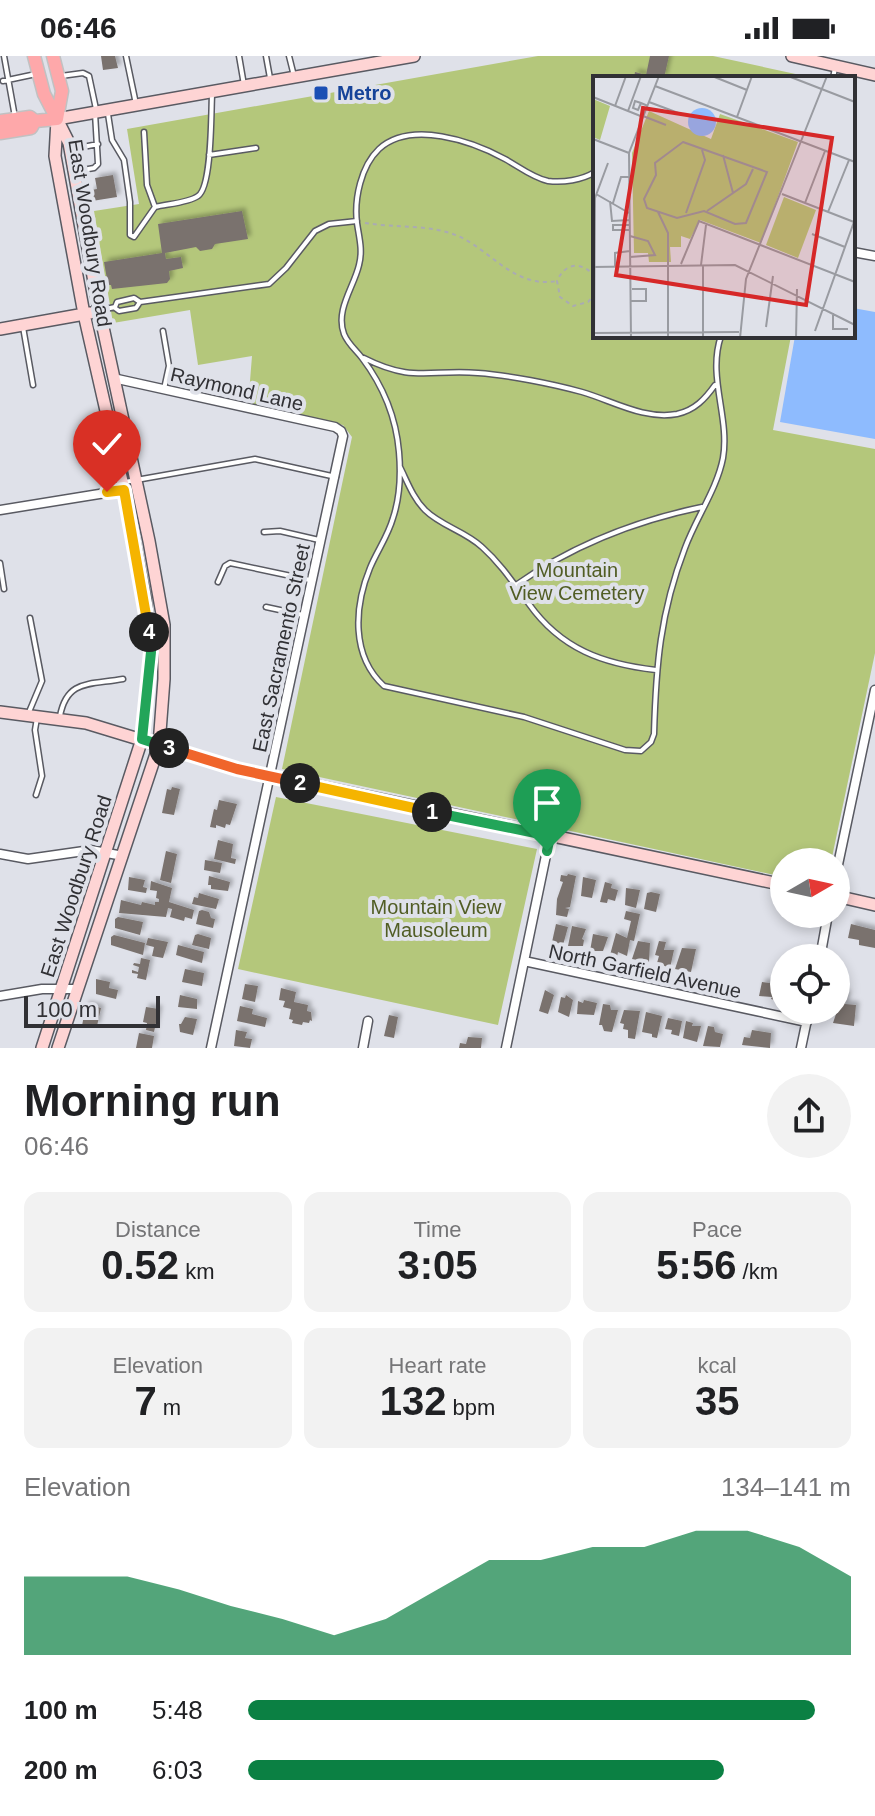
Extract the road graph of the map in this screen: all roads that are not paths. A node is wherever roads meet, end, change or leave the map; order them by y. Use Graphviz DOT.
graph roads {
  1 [pos="4,56"];
  2 [pos="34,56"];
  3 [pos="53,56"];
  4 [pos="126,56"];
  5 [pos="239,56"];
  6 [pos="266,56"];
  7 [pos="289,56"];
  8 [pos="335,56"];
  9 [pos="414,56"];
  10 [pos="792,56"];
  11 [pos="834,66"];
  12 [pos="330,70"];
  13 [pos="39,73"];
  14 [pos="875,75"];
  15 [pos="294,76"];
  16 [pos="59,77"];
  17 [pos="6,81"];
  18 [pos="270,81"];
  19 [pos="244,85"];
  20 [pos="213,91"];
  21 [pos="137,107"];
  22 [pos="100,112"];
  23 [pos="15,119"];
  24 [pos="57,119"];
  25 [pos="0,121"];
  26 [pos="35,121"];
  27 [pos="144,132"];
  28 [pos="0,133"];
  29 [pos="98,144"];
  30 [pos="256,148"];
  31 [pos="70,149"];
  32 [pos="209,155"];
  33 [pos="74,172"];
  34 [pos="593,173"];
  35 [pos="155,207"];
  36 [pos="357,221"];
  37 [pos="855,252"];
  38 [pos="875,256"];
  39 [pos="140,302"];
  40 [pos="115,307"];
  41 [pos="99,311"];
  42 [pos="84,314"];
  43 [pos="23,325"];
  44 [pos="0,329"];
  45 [pos="163,331"];
  46 [pos="720,338"];
  47 [pos="361,357"];
  48 [pos="113,378"];
  49 [pos="716,383"];
  50 [pos="33,385"];
  51 [pos="164,389"];
  52 [pos="343,443"];
  53 [pos="400,466"];
  54 [pos="336,477"];
  55 [pos="136,480"];
  56 [pos="123,486"];
  57 [pos="702,507"];
  58 [pos="0,510"];
  59 [pos="264,532"];
  60 [pos="321,541"];
  61 [pos="0,563"];
  62 [pos="313,580"];
  63 [pos="218,582"];
  64 [pos="516,585"];
  65 [pos="4,589"];
  66 [pos="266,607"];
  67 [pos="305,616"];
  68 [pos="30,618"];
  69 [pos="656,670"];
  70 [pos="123,679"];
  71 [pos="875,690"];
  72 [pos="0,712"];
  73 [pos="32,714"];
  74 [pos="59,719"];
  75 [pos="142,739"];
  76 [pos="159,745"];
  77 [pos="269,776"];
  78 [pos="36,795"];
  79 [pos="550,836"];
  80 [pos="842,848"];
  81 [pos="105,853"];
  82 [pos="0,854"];
  83 [pos="123,856"];
  84 [pos="770,882"];
  85 [pos="850,899"];
  86 [pos="875,905"];
  87 [pos="524,961"];
  88 [pos="61,989"];
  89 [pos="77,989"];
  90 [pos="0,996"];
  91 [pos="770,1014"];
  92 [pos="368,1021"];
  93 [pos="807,1024"];
  94 [pos="42,1048"];
  95 [pos="58,1048"];
  96 [pos="211,1048"];
  97 [pos="363,1048"];
  98 [pos="506,1048"];
  99 [pos="801,1048"];
  1 -- 17 [label="lane"];
  2 -- 13 [label="main road"];
  3 -- 16 [label="main road"];
  4 -- 21 [label="lane"];
  5 -- 19 [label="lane"];
  6 -- 18 [label="lane"];
  7 -- 15 [label="lane"];
  8 -- 12 [label="main road"];
  9 -- 12 [label="main road"];
  10 -- 11 [label="main road"];
  11 -- 14 [label="main road"];
  12 -- 15 [label="main road"];
  13 -- 17 [label="lane"];
  13 -- 24 [label="main road"];
  15 -- 18 [label="main road"];
  16 -- 22 [label="lane"];
  16 -- 24 [label="main road"];
  17 -- 23 [label="lane"];
  18 -- 19 [label="main road"];
  19 -- 20 [label="main road"];
  20 -- 21 [label="main road"];
  20 -- 32 [label="lane"];
  21 -- 22 [label="main road"];
  22 -- 24 [label="main road"];
  22 -- 29 [label="lane"];
  22 -- 35 [label="lane"];
  23 -- 25 [label="main road"];
  23 -- 26 [label="main road"];
  24 -- 26 [label="main road"];
  24 -- 31 [label="main road, East Woodbury Road"];
  24 -- 42 [label="main road, East Woodbury Road"];
  26 -- 28 [label="main road"];
  27 -- 35 [label="lane"];
  29 -- 31 [label="lane"];
  29 -- 33 [label="lane"];
  30 -- 32 [label="lane"];
  31 -- 33 [label="main road, East Woodbury Road"];
  32 -- 35 [label="lane"];
  33 -- 41 [label="main road, East Woodbury Road"];
  34 -- 36 [label="lane"];
  36 -- 39 [label="lane"];
  36 -- 47 [label="lane"];
  37 -- 38 [label="street"];
  39 -- 40 [label="lane"];
  39 -- 40 [label="lane"];
  40 -- 41 [label="lane"];
  41 -- 42 [label="main road"];
  41 -- 48 [label="main road, East Woodbury Road"];
  42 -- 43 [label="main road"];
  42 -- 56 [label="main road, East Woodbury Road"];
  43 -- 44 [label="main road"];
  43 -- 50 [label="lane"];
  45 -- 51 [label="lane"];
  46 -- 49 [label="lane"];
  47 -- 49 [label="lane"];
  47 -- 53 [label="lane"];
  48 -- 51 [label="street, Raymond Lane"];
  48 -- 55 [label="main road, East Woodbury Road"];
  49 -- 57 [label="lane"];
  51 -- 52 [label="street, Raymond Lane"];
  52 -- 54 [label="street, East Sacramento Street"];
  53 -- 64 [label="lane"];
  53 -- 69 [label="lane"];
  54 -- 55 [label="lane"];
  54 -- 60 [label="street, East Sacramento Street"];
  55 -- 56 [label="lane"];
  55 -- 76 [label="main road, East Woodbury Road"];
  56 -- 58 [label="street"];
  56 -- 75 [label="main road, East Woodbury Road"];
  57 -- 64 [label="lane"];
  57 -- 69 [label="lane"];
  59 -- 60 [label="lane"];
  60 -- 62 [label="street, East Sacramento Street"];
  61 -- 65 [label="lane"];
  62 -- 63 [label="lane"];
  62 -- 67 [label="street, East Sacramento Street"];
  64 -- 69 [label="lane"];
  66 -- 67 [label="lane"];
  67 -- 77 [label="street, East Sacramento Street"];
  68 -- 73 [label="lane"];
  70 -- 74 [label="lane"];
  71 -- 80 [label="street"];
  72 -- 73 [label="main road"];
  73 -- 74 [label="main road"];
  73 -- 78 [label="lane"];
  74 -- 75 [label="main road"];
  75 -- 76 [label="main road"];
  75 -- 81 [label="main road, East Woodbury Road"];
  76 -- 77 [label="main road"];
  76 -- 83 [label="main road, East Woodbury Road"];
  77 -- 79 [label="main road"];
  77 -- 96 [label="street, East Sacramento Street"];
  79 -- 84 [label="main road"];
  79 -- 87 [label="street"];
  81 -- 82 [label="street"];
  81 -- 83 [label="street"];
  81 -- 88 [label="main road, East Woodbury Road"];
  83 -- 89 [label="main road, East Woodbury Road"];
  85 -- 86 [label="main road"];
  87 -- 91 [label="street, North Garfield Avenue"];
  87 -- 98 [label="street"];
  88 -- 89 [label="street"];
  88 -- 90 [label="street"];
  88 -- 94 [label="main road, East Woodbury Road"];
  89 -- 95 [label="main road, East Woodbury Road"];
  92 -- 97 [label="street"];
  93 -- 99 [label="street"];
}
